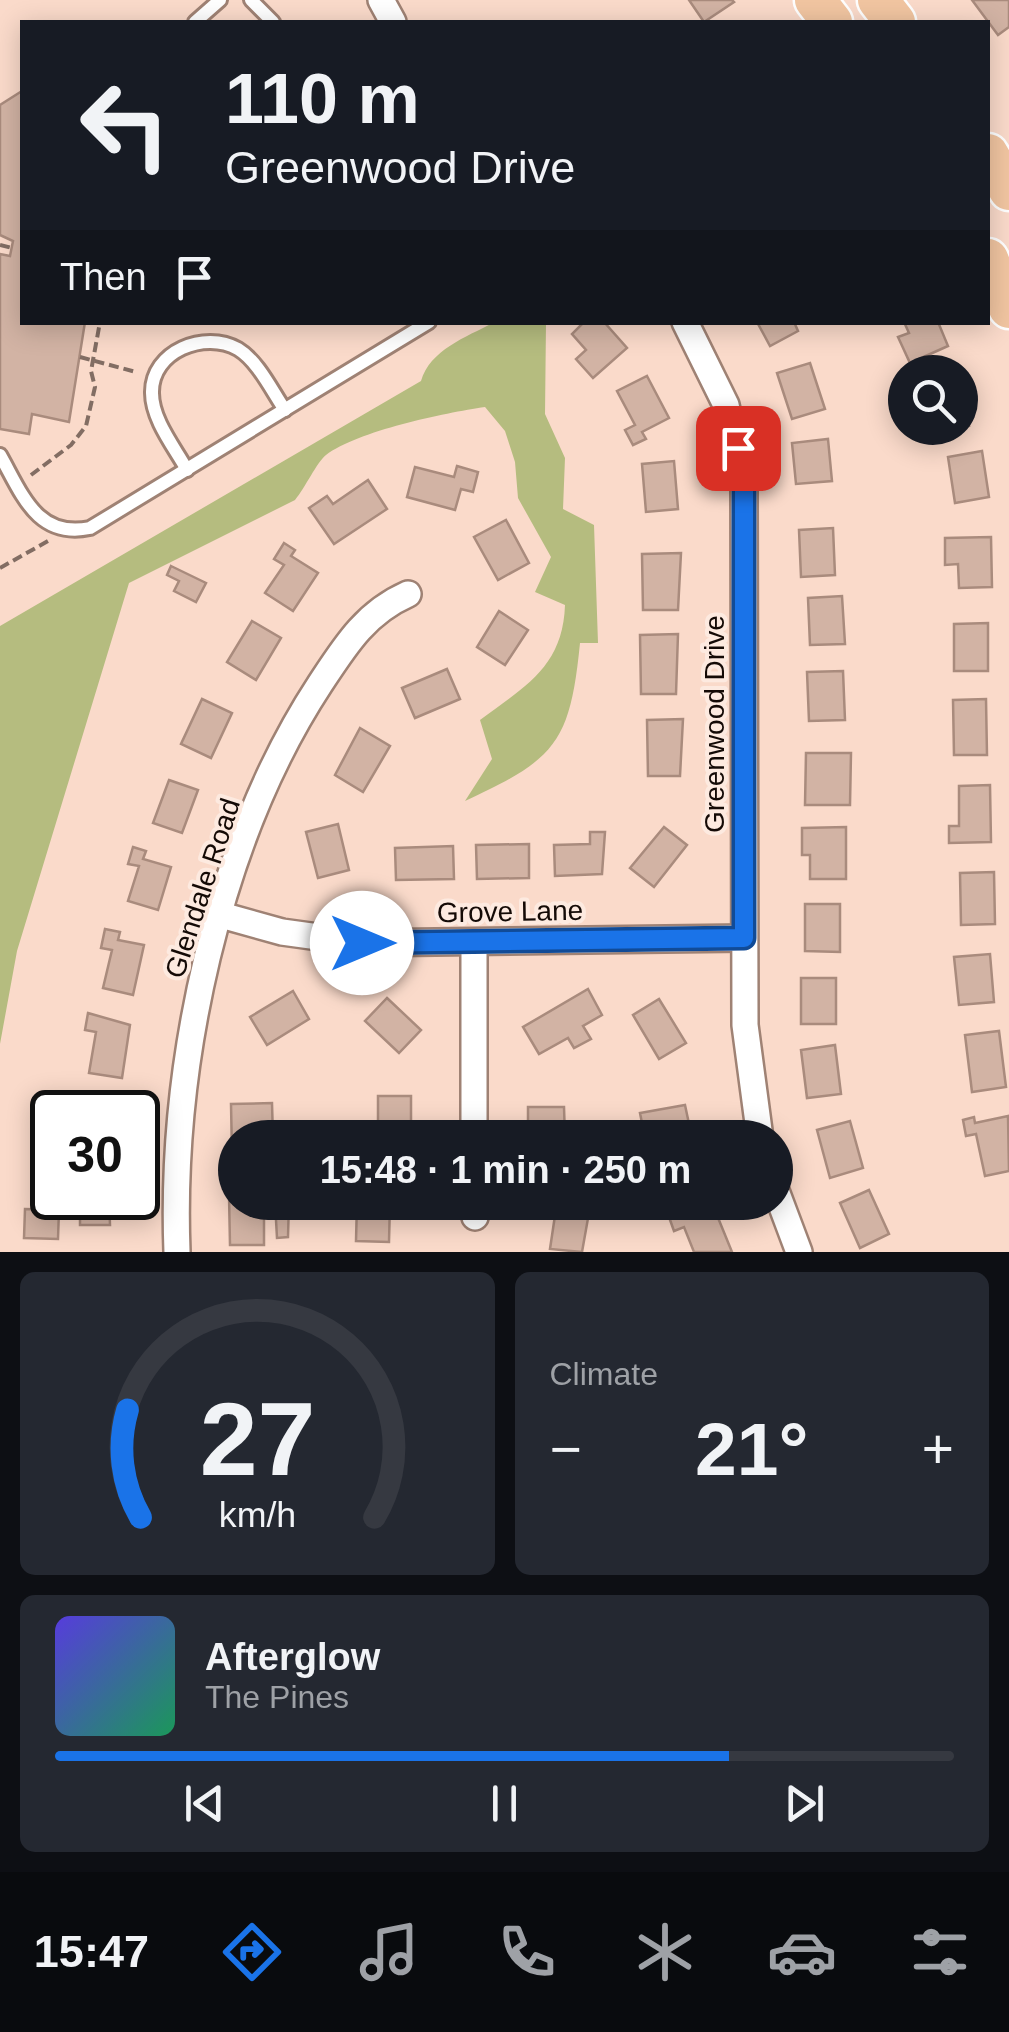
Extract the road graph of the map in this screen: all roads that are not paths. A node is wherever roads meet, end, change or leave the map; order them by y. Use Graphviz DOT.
graph roads {
  1 [pos="220,0"];
  2 [pos="251,0"];
  3 [pos="815,0"];
  4 [pos="878,0"];
  5 [pos="198,20"];
  6 [pos="271,20"];
  7 [pos="830,20"];
  8 [pos="893,20"];
  9 [pos="990,157"];
  10 [pos="1009,190"];
  11 [pos="990,264"];
  12 [pos="1009,308"];
  13 [pos="424,325"];
  14 [pos="686,325"];
  15 [pos="286,410"];
  16 [pos="0,455"];
  17 [pos="187,470"];
  18 [pos="408,594"];
  19 [pos="221,915"];
  20 [pos="744,938"];
  21 [pos="474,942"];
  22 [pos="474,1120"];
  23 [pos="757,1120"];
  24 [pos="787,1220"];
  25 [pos="176,1252"];
  26 [pos="799,1252"];
  1 -- 5 [label="lane"];
  2 -- 6 [label="lane"];
  3 -- 7 [label="main road"];
  4 -- 8 [label="main road"];
  9 -- 10 [label="main road"];
  11 -- 12 [label="main road"];
  13 -- 15 [label="lane"];
  14 -- 20 [label="street, Greenwood Drive"];
  15 -- 17 [label="lane"];
  15 -- 17 [label="lane"];
  16 -- 17 [label="lane"];
  18 -- 19 [label="street, Glendale Road"];
  19 -- 21 [label="street, Grove Lane"];
  19 -- 25 [label="street, Glendale Road"];
  20 -- 21 [label="street, Grove Lane"];
  20 -- 23 [label="street, Greenwood Drive"];
  21 -- 22 [label="street"];
  24 -- 26 [label="street"];
}
